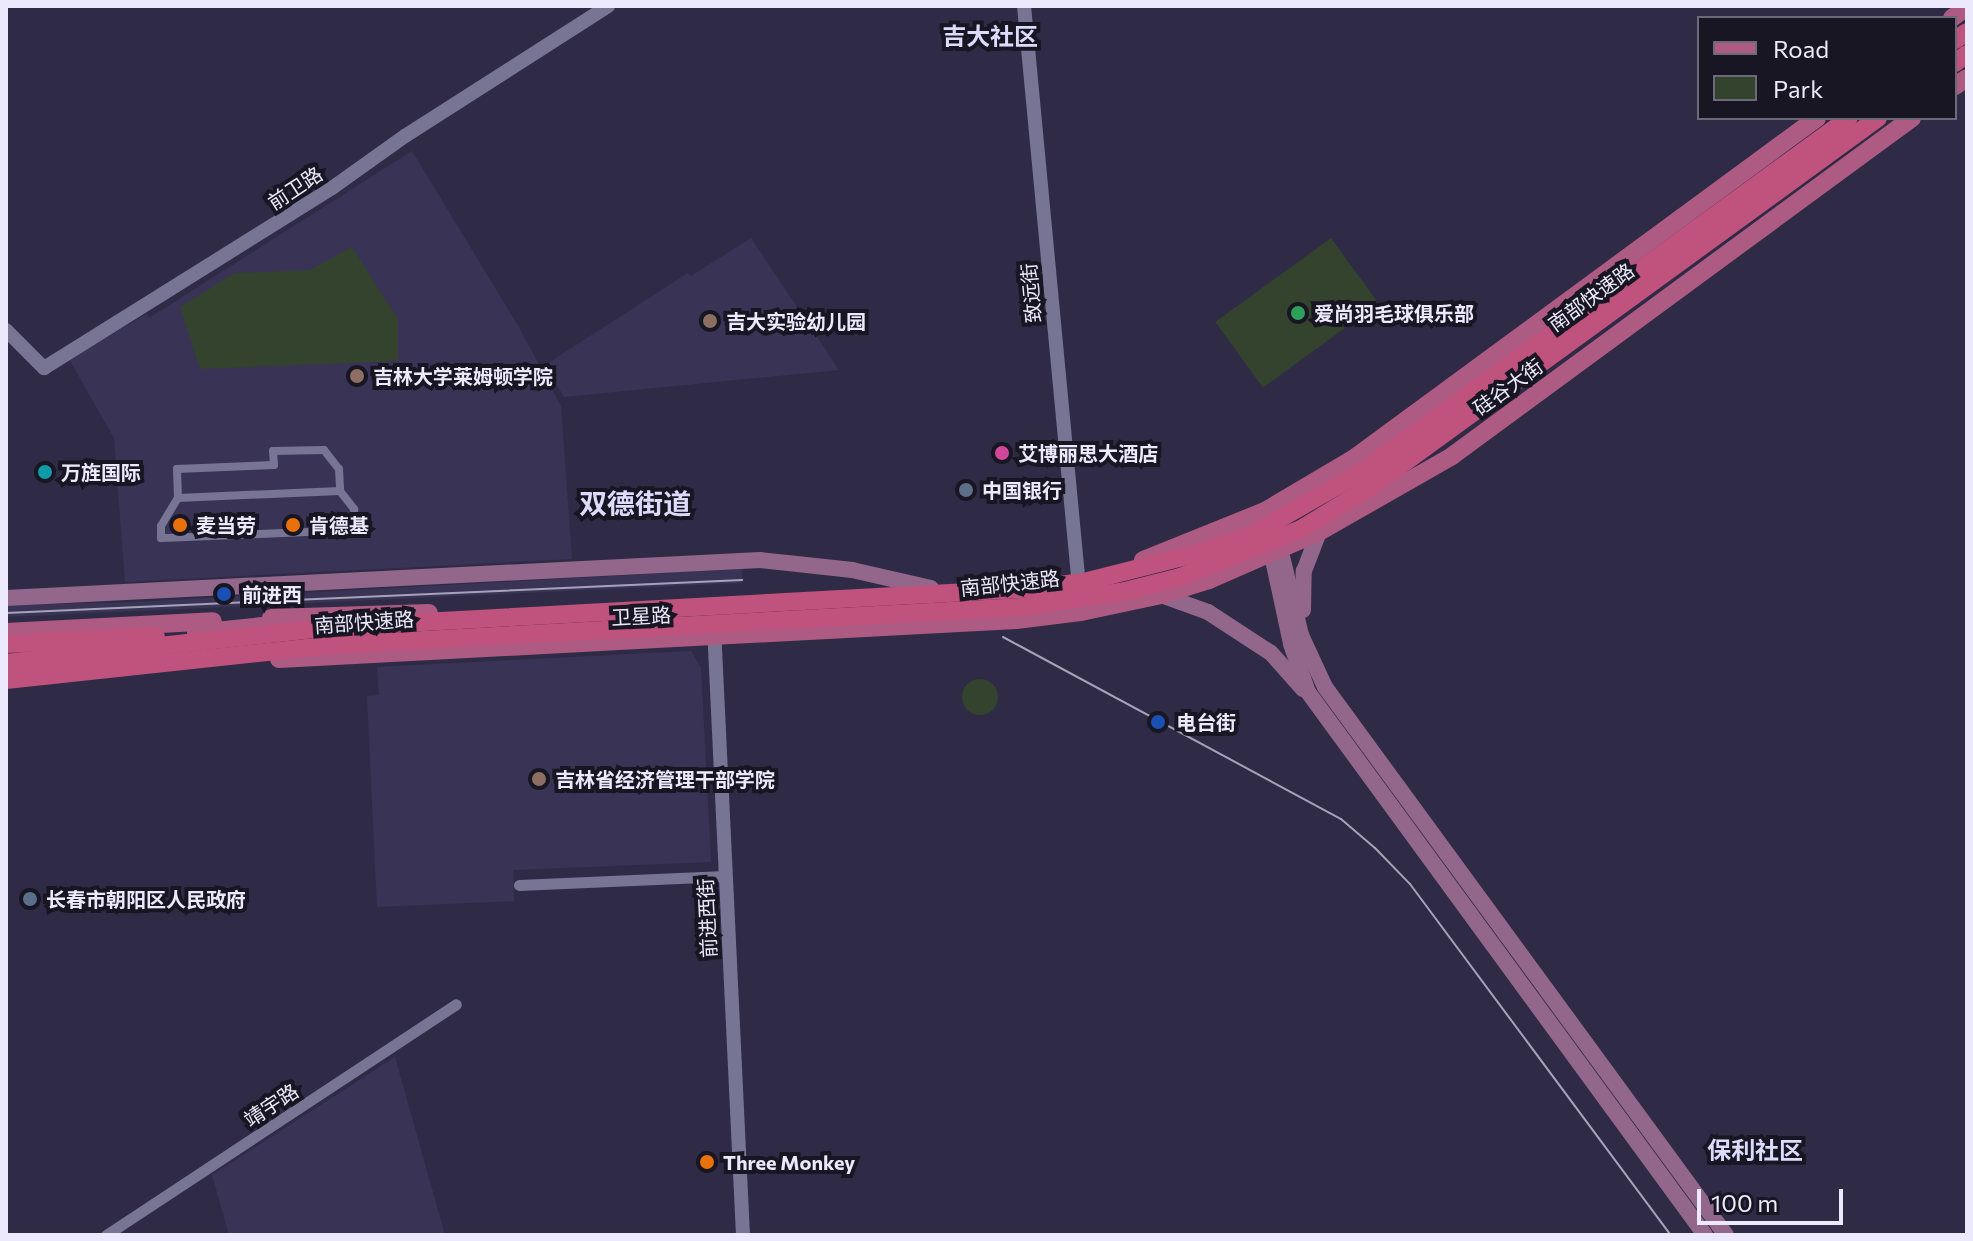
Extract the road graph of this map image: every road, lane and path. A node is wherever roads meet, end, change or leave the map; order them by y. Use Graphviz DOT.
graph roads {
  1 [pos="608,6"];
  2 [pos="1024,6"];
  3 [pos="1814,120"];
  4 [pos="1846,120"];
  5 [pos="1875,120"];
  6 [pos="1909,120"];
  7 [pos="1618,295"];
  8 [pos="6,330"];
  9 [pos="340,491"];
  10 [pos="178,498"];
  11 [pos="1265,511"];
  12 [pos="1319,532"];
  13 [pos="1276,551"];
  14 [pos="1078,576"];
  15 [pos="931,588"];
  16 [pos="1161,595"];
  17 [pos="6,598"];
  18 [pos="713,599"];
  19 [pos="456,612"];
  20 [pos="331,627"];
  21 [pos="6,632"];
  22 [pos="715,634"];
  23 [pos="6,644"];
  24 [pos="6,655"];
  25 [pos="6,663"];
  26 [pos="1312,663"];
  27 [pos="85,673"];
  28 [pos="6,680"];
  29 [pos="6,690"];
  30 [pos="1308,692"];
  31 [pos="725,876"];
  32 [pos="519,885"];
  33 [pos="456,1004"];
  34 [pos="106,1235"];
  35 [pos="743,1235"];
  36 [pos="1705,1235"];
  37 [pos="1726,1235"];
  1 -- 8 [label="street, 前卫路"];
  2 -- 14 [label="street, 致远街"];
  3 -- 11 [label="main road, 硅谷大街"];
  4 -- 7 [label="highway, 南部快速路"];
  5 -- 7 [label="highway, 南部快速路"];
  6 -- 12 [label="main road, 硅谷大街"];
  7 -- 20 [label="highway, 南部快速路"];
  7 -- 27 [label="highway, 南部快速路"];
  9 -- 10 [label="street"];
  9 -- 10 [label="street"];
  9 -- 10 [label="street"];
  11 -- 13 [label="main road"];
  11 -- 14 [label="main road, 卫星路"];
  12 -- 13 [label="main road, 硅谷大街"];
  12 -- 26 [label="main road"];
  13 -- 16 [label="main road, 卫星路"];
  13 -- 26 [label="main road"];
  13 -- 30 [label="main road"];
  14 -- 15 [label="main road, 卫星路"];
  15 -- 17 [label="main road, 卫星路"];
  15 -- 18 [label="main road, 卫星路"];
  16 -- 22 [label="main road, 卫星路"];
  16 -- 30 [label="main road"];
  18 -- 19 [label="main road, 卫星路"];
  18 -- 22 [label="street, 前进西街"];
  19 -- 21 [label="main road"];
  19 -- 24 [label="main road, 卫星路"];
  20 -- 23 [label="highway"];
  20 -- 25 [label="highway, 南部快速路"];
  22 -- 29 [label="main road, 卫星路"];
  22 -- 31 [label="street, 前进西街"];
  26 -- 37 [label="main road"];
  27 -- 28 [label="highway, 南部快速路"];
  27 -- 29 [label="highway"];
  30 -- 36 [label="main road"];
  31 -- 32 [label="street"];
  31 -- 35 [label="street, 前进西街"];
  33 -- 34 [label="street, 靖宇路"];
}
